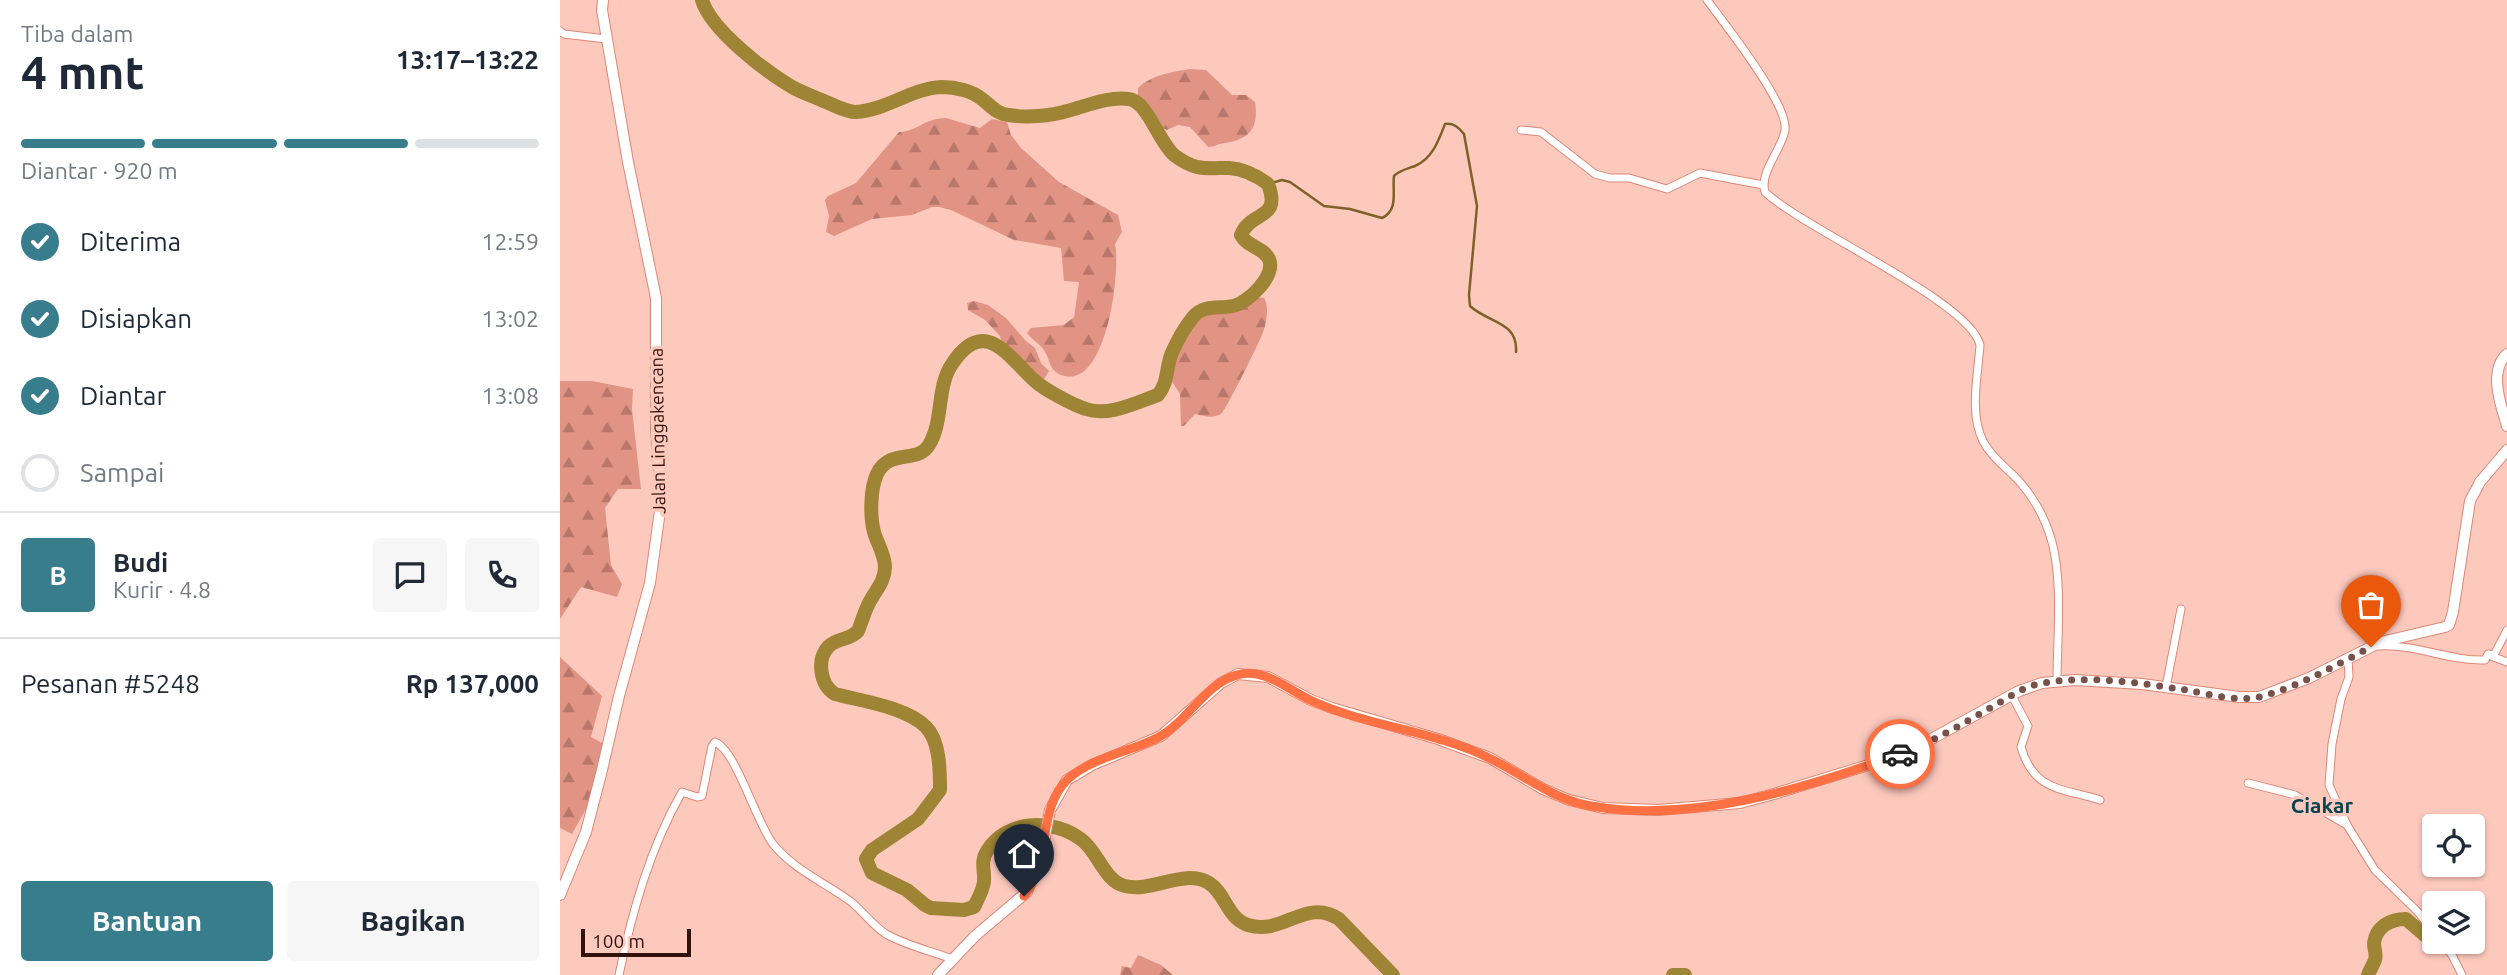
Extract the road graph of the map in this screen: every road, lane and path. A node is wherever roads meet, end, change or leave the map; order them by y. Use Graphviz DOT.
graph roads {
  1 [pos="603,0"];
  2 [pos="1707,0"];
  3 [pos="560,31"];
  4 [pos="606,39"];
  5 [pos="1521,130"];
  6 [pos="1763,185"];
  7 [pos="2507,354"];
  8 [pos="2507,426"];
  9 [pos="2507,450"];
  10 [pos="2181,609"];
  11 [pos="2507,630"];
  12 [pos="2371,647"];
  13 [pos="2488,654"];
  14 [pos="2348,659"];
  15 [pos="2507,662"];
  16 [pos="2057,682"];
  17 [pos="2166,687"];
  18 [pos="2012,696"];
  19 [pos="2248,783"];
  20 [pos="2100,800"];
  21 [pos="2347,825"];
  22 [pos="560,895"];
  23 [pos="2422,917"];
  24 [pos="2451,954"];
  25 [pos="952,959"];
  26 [pos="619,975"];
  27 [pos="938,975"];
  28 [pos="2462,975"];
  1 -- 4 [label="street, Jalan Linggakencana"];
  2 -- 6 [label="street"];
  3 -- 4 [label="street"];
  4 -- 22 [label="street, Jalan Linggakencana"];
  5 -- 6 [label="street"];
  6 -- 16 [label="street"];
  7 -- 8 [label="street"];
  9 -- 12 [label="street"];
  10 -- 17 [label="street"];
  11 -- 13 [label="street"];
  12 -- 13 [label="street"];
  12 -- 14 [label="street"];
  13 -- 15 [label="street"];
  14 -- 17 [label="street"];
  14 -- 21 [label="street"];
  16 -- 17 [label="street"];
  16 -- 18 [label="street"];
  18 -- 20 [label="street"];
  18 -- 25 [label="street"];
  19 -- 21 [label="street"];
  21 -- 23 [label="street"];
  24 -- 28 [label="street"];
  25 -- 26 [label="street"];
  25 -- 27 [label="street"];
}
